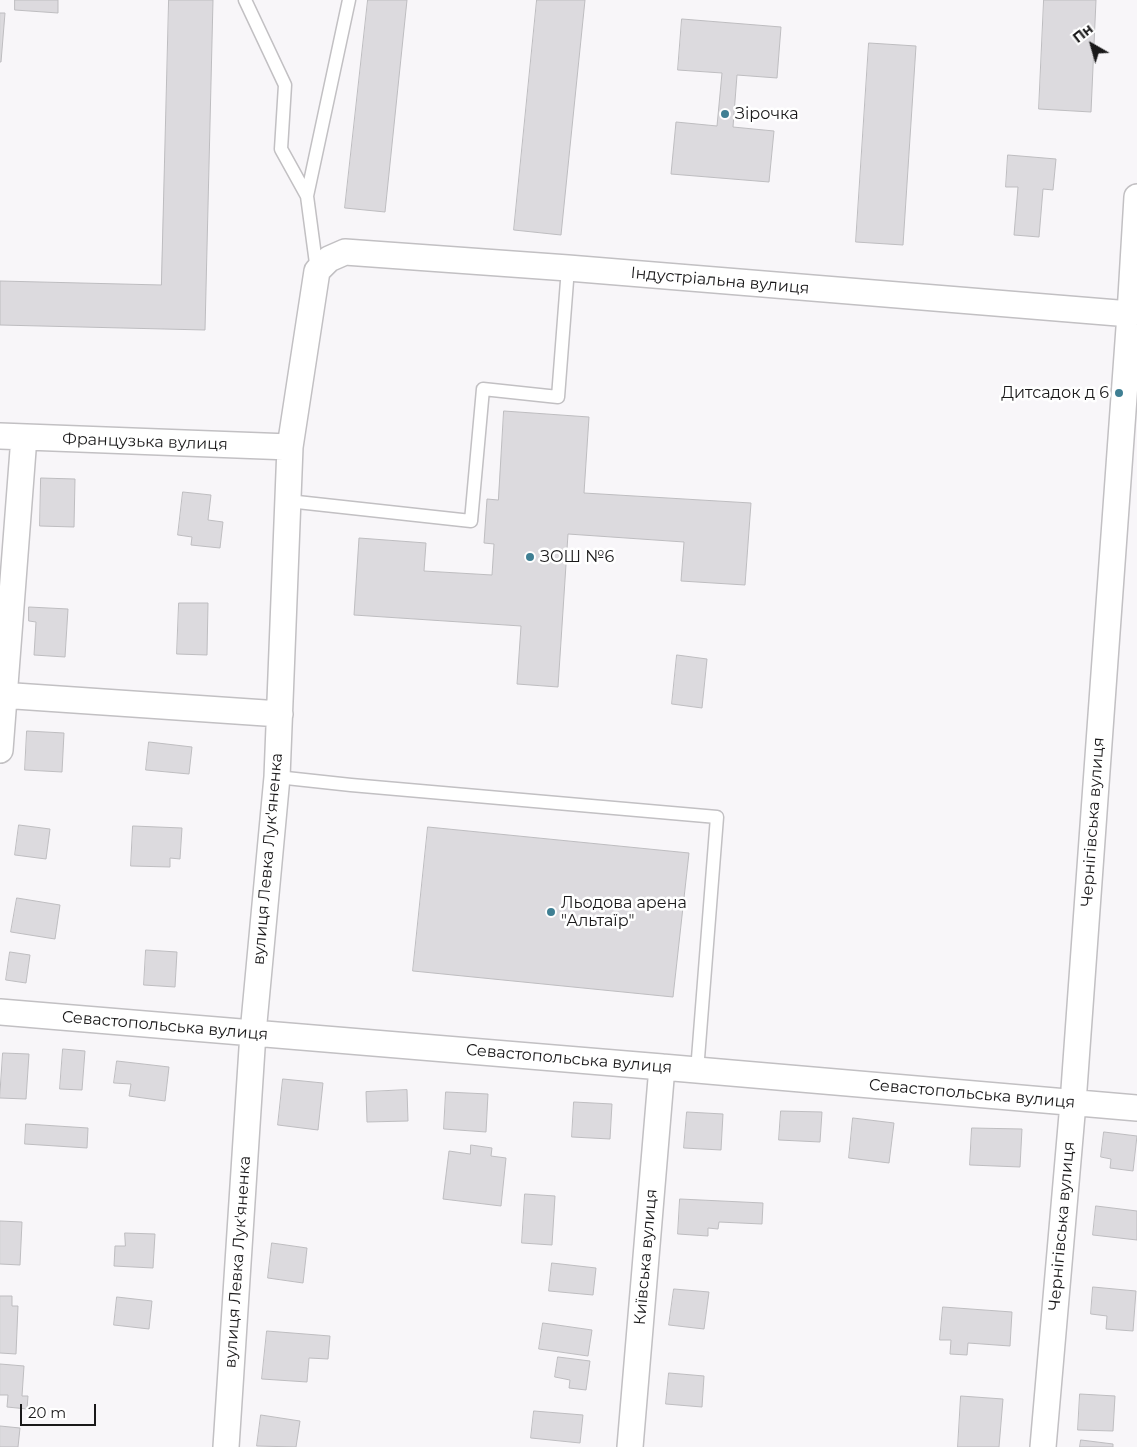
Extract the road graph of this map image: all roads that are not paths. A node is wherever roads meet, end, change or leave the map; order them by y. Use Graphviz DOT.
graph roads {
  1 [pos="246,0"];
  2 [pos="349,0"];
  3 [pos="307,196"];
  4 [pos="1137,197"];
  5 [pos="1135,264"];
  6 [pos="568,268"];
  7 [pos="317,271"];
  8 [pos="1130,314"];
  9 [pos="12,437"];
  10 [pos="290,447"];
  11 [pos="288,501"];
  12 [pos="2,695"];
  13 [pos="280,714"];
  14 [pos="0,750"];
  15 [pos="277,777"];
  16 [pos="0,1012"];
  17 [pos="253,1033"];
  18 [pos="662,1067"];
  19 [pos="697,1071"];
  20 [pos="1073,1103"];
  21 [pos="1137,1108"];
  22 [pos="226,1447"];
  23 [pos="630,1447"];
  24 [pos="1043,1447"];
  1 -- 3 [label="lane"];
  2 -- 3 [label="lane"];
  3 -- 7 [label="lane"];
  4 -- 5 [label="street, Чернігівська вулиця"];
  5 -- 8 [label="street, Чернігівська вулиця"];
  6 -- 7 [label="street, Індустріальна вулиця"];
  6 -- 8 [label="street, Індустріальна вулиця"];
  6 -- 11 [label="lane"];
  7 -- 10 [label="street, вулиця Левка Лук'яненка"];
  8 -- 20 [label="street, Чернігівська вулиця"];
  9 -- 10 [label="street, Французька вулиця"];
  9 -- 12 [label="street"];
  10 -- 11 [label="street, вулиця Левка Лук'яненка"];
  11 -- 13 [label="street, вулиця Левка Лук'яненка"];
  12 -- 13 [label="street"];
  12 -- 14 [label="street"];
  13 -- 15 [label="street, вулиця Левка Лук'яненка"];
  15 -- 17 [label="street, вулиця Левка Лук'яненка"];
  15 -- 19 [label="lane"];
  16 -- 17 [label="street, Севастопольська вулиця"];
  17 -- 18 [label="street, Севастопольська вулиця"];
  17 -- 22 [label="street, вулиця Левка Лук'яненка"];
  18 -- 19 [label="street, Севастопольська вулиця"];
  18 -- 23 [label="street, Київська вулиця"];
  19 -- 20 [label="street, Севастопольська вулиця"];
  20 -- 21 [label="street, Севастопольська вулиця"];
  20 -- 24 [label="street, Чернігівська вулиця"];
}
